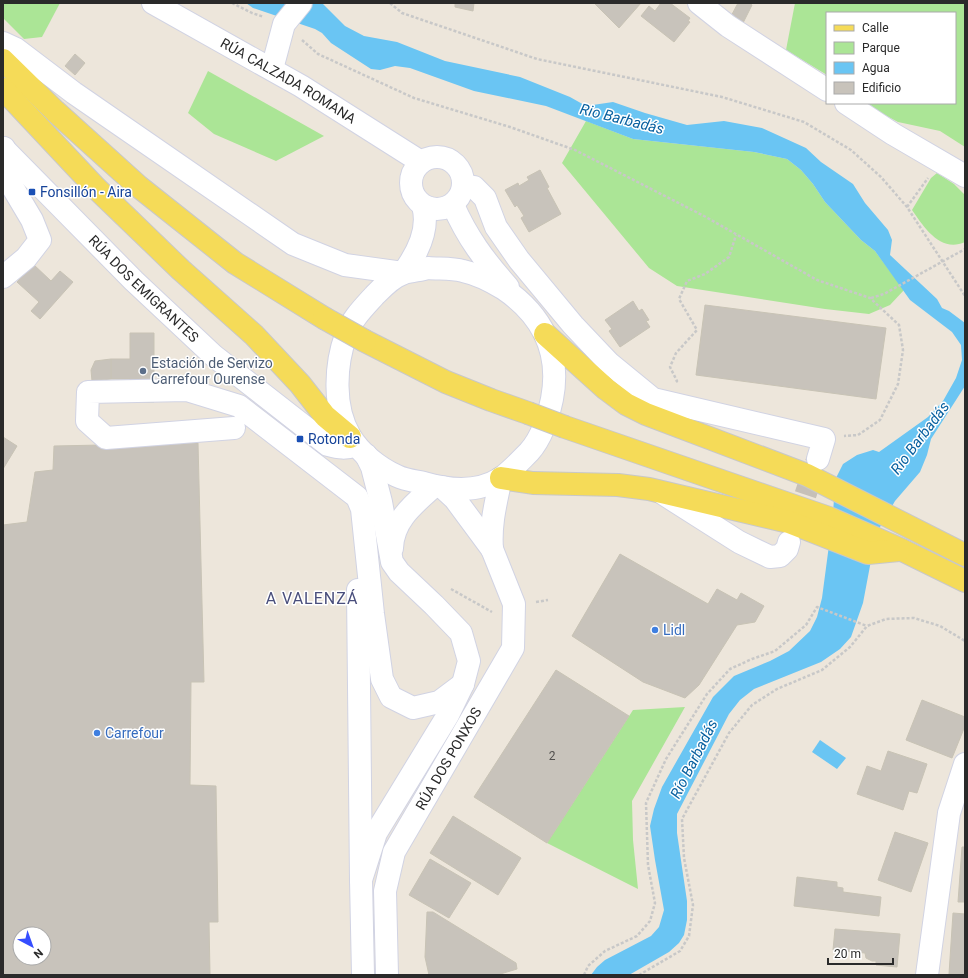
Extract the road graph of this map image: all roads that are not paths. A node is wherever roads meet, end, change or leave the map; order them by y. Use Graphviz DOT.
graph roads {
  1 [pos="153,3"];
  2 [pos="301,3"];
  3 [pos="699,3"];
  4 [pos="3,43"];
  5 [pos="3,60"];
  6 [pos="272,69"];
  7 [pos="3,89"];
  8 [pos="826,89"];
  9 [pos="848,104"];
  10 [pos="3,148"];
  11 [pos="421,162"];
  12 [pos="965,176"];
  13 [pos="458,196"];
  14 [pos="424,206"];
  15 [pos="403,273"];
  16 [pos="3,277"];
  17 [pos="519,300"];
  18 [pos="545,334"];
  19 [pos="650,406"];
  20 [pos="234,428"];
  21 [pos="358,445"];
  22 [pos="818,459"];
  23 [pos="501,478"];
  24 [pos="438,487"];
  25 [pos="662,493"];
  26 [pos="357,497"];
  27 [pos="790,542"];
  28 [pos="492,549"];
  29 [pos="902,550"];
  30 [pos="965,555"];
  31 [pos="392,562"];
  32 [pos="965,581"];
  33 [pos="463,684"];
  34 [pos="965,764"];
  35 [pos="361,880"];
  36 [pos="363,975"];
  37 [pos="387,975"];
  38 [pos="927,975"];
  1 -- 6 [label="street, RÚA CALZADA ROMANA"];
  2 -- 6 [label="street"];
  3 -- 8 [label="street"];
  4 -- 15 [label="street"];
  5 -- 29 [label="main road, bridge"];
  6 -- 11 [label="street, RÚA CALZADA ROMANA"];
  7 -- 21 [label="main road"];
  9 -- 12 [label="street"];
  10 -- 16 [label="street"];
  10 -- 21 [label="street, RÚA DOS EMIGRANTES"];
  11 -- 13 [label="street"];
  11 -- 14 [label="street"];
  13 -- 14 [label="street"];
  13 -- 17 [label="street"];
  13 -- 19 [label="street"];
  14 -- 15 [label="street"];
  15 -- 17 [label="street"];
  15 -- 21 [label="street"];
  17 -- 18 [label="street"];
  18 -- 19 [label="main road"];
  18 -- 23 [label="street"];
  19 -- 22 [label="street"];
  19 -- 30 [label="main road"];
  20 -- 26 [label="street"];
  21 -- 24 [label="street"];
  21 -- 31 [label="street"];
  23 -- 24 [label="street"];
  23 -- 25 [label="main road"];
  23 -- 28 [label="street, RÚA DOS PONXOS"];
  24 -- 28 [label="street, RÚA DOS PONXOS"];
  24 -- 31 [label="street"];
  25 -- 27 [label="street"];
  25 -- 29 [label="main road"];
  26 -- 33 [label="street"];
  26 -- 35 [label="street"];
  28 -- 37 [label="street, RÚA DOS PONXOS"];
  29 -- 32 [label="main road"];
  31 -- 33 [label="street"];
  33 -- 35 [label="street"];
  34 -- 38 [label="street"];
  35 -- 36 [label="street"];
}
